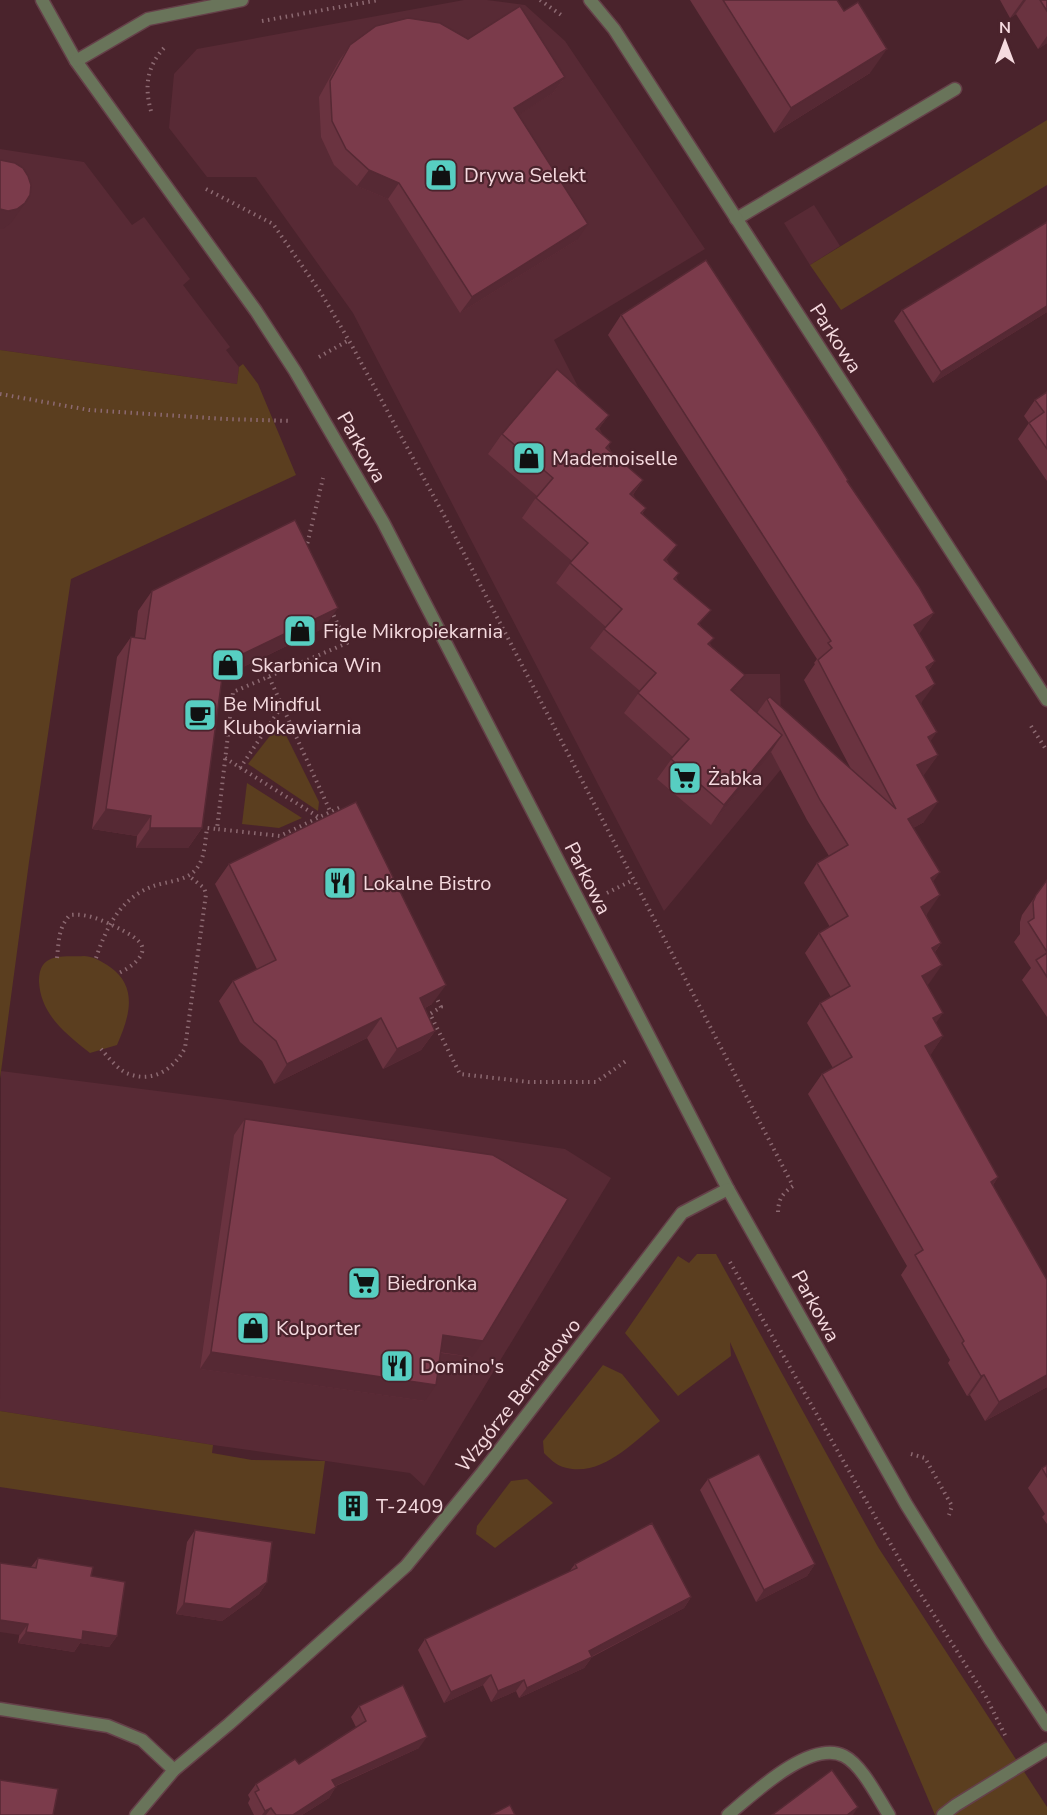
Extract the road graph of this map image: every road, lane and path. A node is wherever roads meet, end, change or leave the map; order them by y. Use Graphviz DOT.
graph roads {
  1 [pos="42,0"];
  2 [pos="242,0"];
  3 [pos="380,0"];
  4 [pos="590,0"];
  5 [pos="254,23"];
  6 [pos="176,42"];
  7 [pos="76,61"];
  8 [pos="955,89"];
  9 [pos="153,117"];
  10 [pos="200,186"];
  11 [pos="736,219"];
  12 [pos="0,394"];
  13 [pos="294,420"];
  14 [pos="324,477"];
  15 [pos="305,554"];
  16 [pos="328,604"];
  17 [pos="269,677"];
  18 [pos="1047,700"];
  19 [pos="282,705"];
  20 [pos="225,758"];
  21 [pos="240,768"];
  22 [pos="331,813"];
  23 [pos="320,818"];
  24 [pos="347,818"];
  25 [pos="217,829"];
  26 [pos="189,876"];
  27 [pos="110,924"];
  28 [pos="57,958"];
  29 [pos="96,958"];
  30 [pos="119,973"];
  31 [pos="431,986"];
  32 [pos="101,1049"];
  33 [pos="626,1061"];
  34 [pos="728,1190"];
  35 [pos="777,1221"];
  36 [pos="904,1450"];
  37 [pos="952,1506"];
  38 [pos="0,1709"];
  39 [pos="1047,1725"];
  40 [pos="1047,1749"];
  41 [pos="174,1770"];
  42 [pos="136,1815"];
  43 [pos="728,1815"];
  44 [pos="889,1815"];
  45 [pos="943,1815"];
  1 -- 7 [label="street, Parkowa"];
  2 -- 7 [label="street"];
  3 -- 5 [label="path"];
  4 -- 11 [label="street, Parkowa"];
  6 -- 9 [label="path"];
  7 -- 34 [label="street, Parkowa"];
  8 -- 11 [label="street"];
  10 -- 35 [label="path"];
  11 -- 18 [label="street, Parkowa"];
  12 -- 13 [label="path"];
  14 -- 15 [label="path"];
  16 -- 17 [label="path"];
  17 -- 19 [label="path"];
  17 -- 20 [label="path"];
  19 -- 21 [label="path"];
  19 -- 22 [label="path"];
  20 -- 21 [label="path"];
  20 -- 25 [label="path"];
  21 -- 23 [label="path"];
  22 -- 23 [label="path"];
  22 -- 24 [label="path"];
  23 -- 25 [label="path"];
  25 -- 26 [label="path"];
  26 -- 27 [label="path"];
  26 -- 32 [label="path"];
  27 -- 28 [label="path"];
  27 -- 29 [label="path"];
  27 -- 30 [label="path"];
  31 -- 33 [label="path"];
  34 -- 39 [label="street, Parkowa"];
  34 -- 41 [label="street, Wzgórze Bernadowo"];
  36 -- 37 [label="path"];
  38 -- 41 [label="street"];
  40 -- 45 [label="street"];
  41 -- 42 [label="street, Wzgórze Bernadowo"];
  43 -- 44 [label="street"];
}
